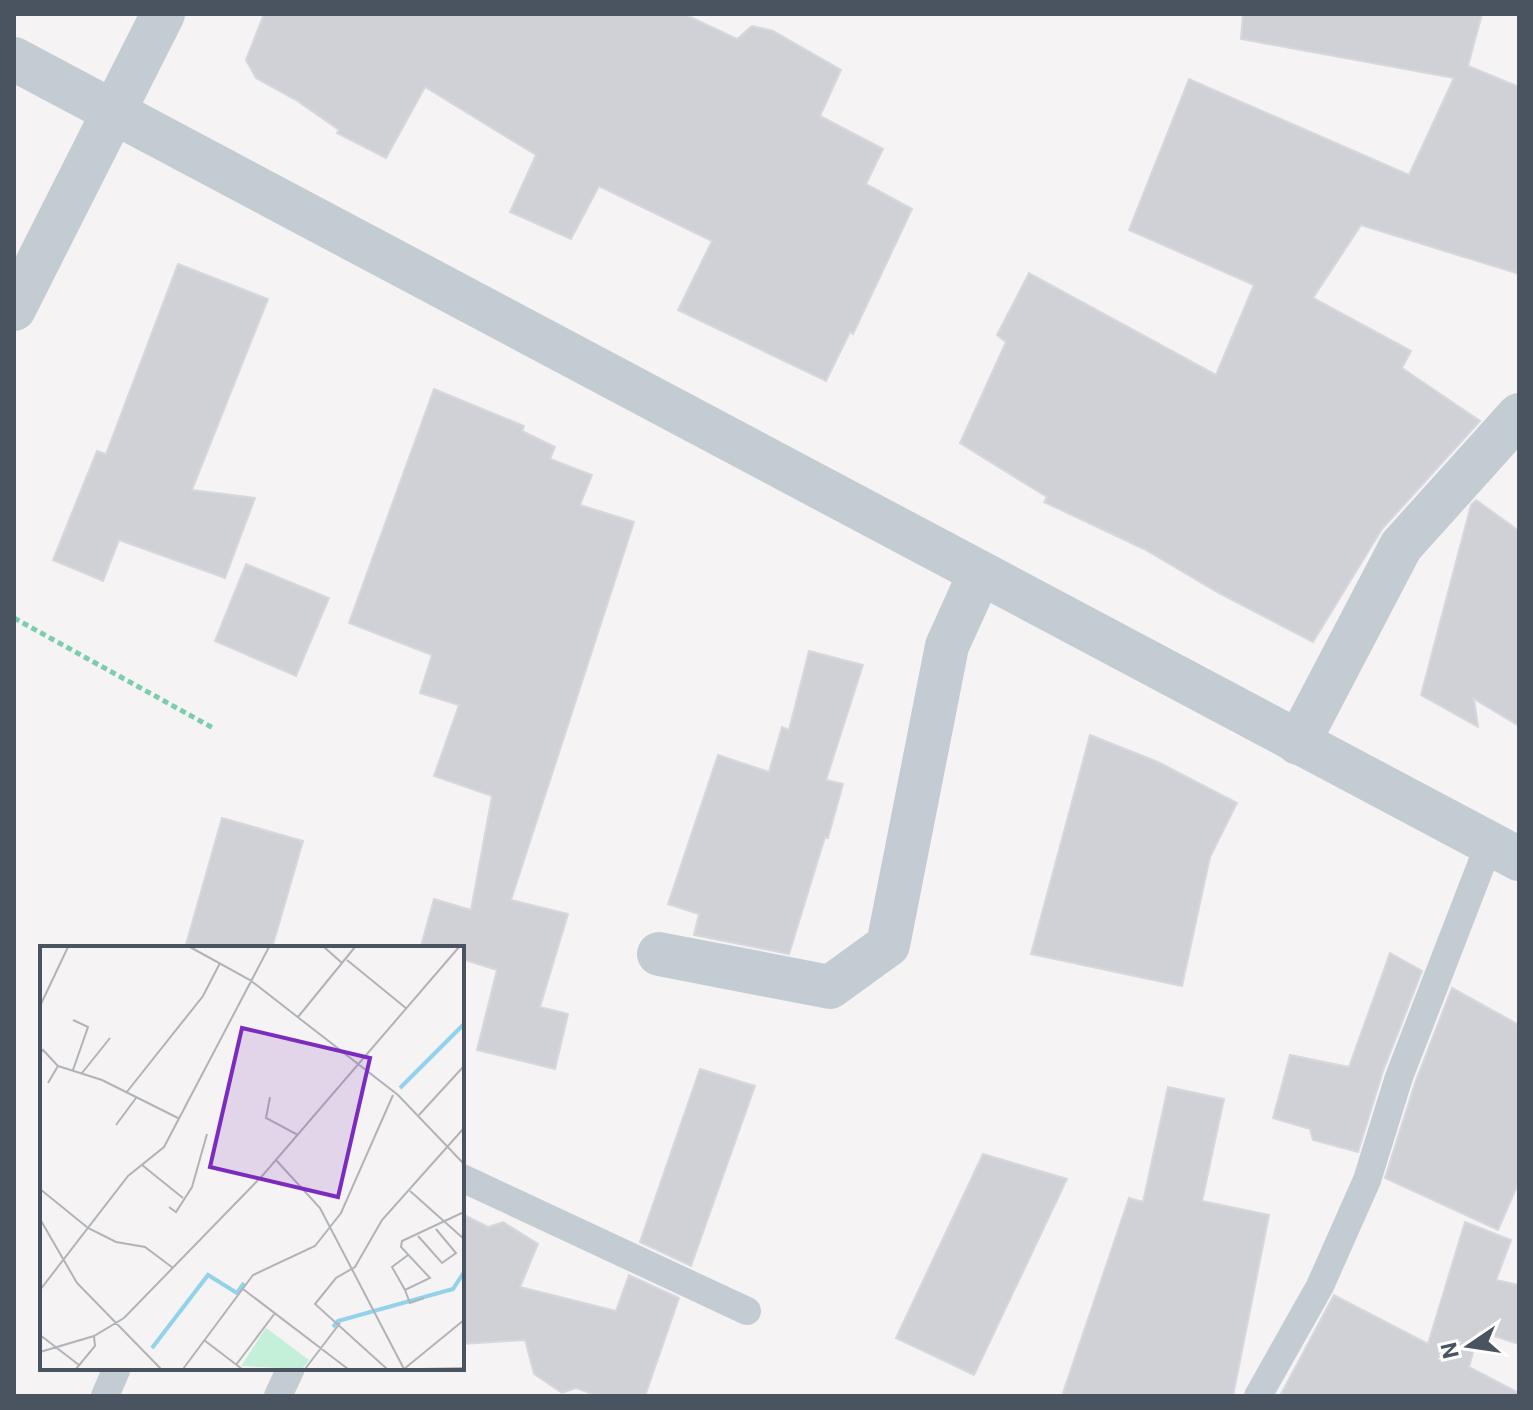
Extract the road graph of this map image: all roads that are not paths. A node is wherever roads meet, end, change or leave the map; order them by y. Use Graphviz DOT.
graph roads {
  1 [pos="163,14"];
  2 [pos="14,59"];
  3 [pos="114,112"];
  4 [pos="14,309"];
  5 [pos="1519,415"];
  6 [pos="980,573"];
  7 [pos="1298,743"];
  8 [pos="1504,850"];
  9 [pos="659,954"];
  10 [pos="464,1179"];
  11 [pos="747,1311"];
  12 [pos="116,1370"];
  13 [pos="290,1370"];
  14 [pos="105,1396"];
  15 [pos="278,1396"];
  16 [pos="1258,1396"];
  1 -- 3 [label="street"];
  2 -- 3 [label="street"];
  3 -- 4 [label="street"];
  3 -- 6 [label="street"];
  5 -- 7 [label="street"];
  6 -- 7 [label="street"];
  6 -- 9 [label="street"];
  7 -- 8 [label="street"];
  8 -- 16 [label="lane"];
  10 -- 11 [label="lane"];
  12 -- 14 [label="lane"];
  13 -- 15 [label="lane"];
}
